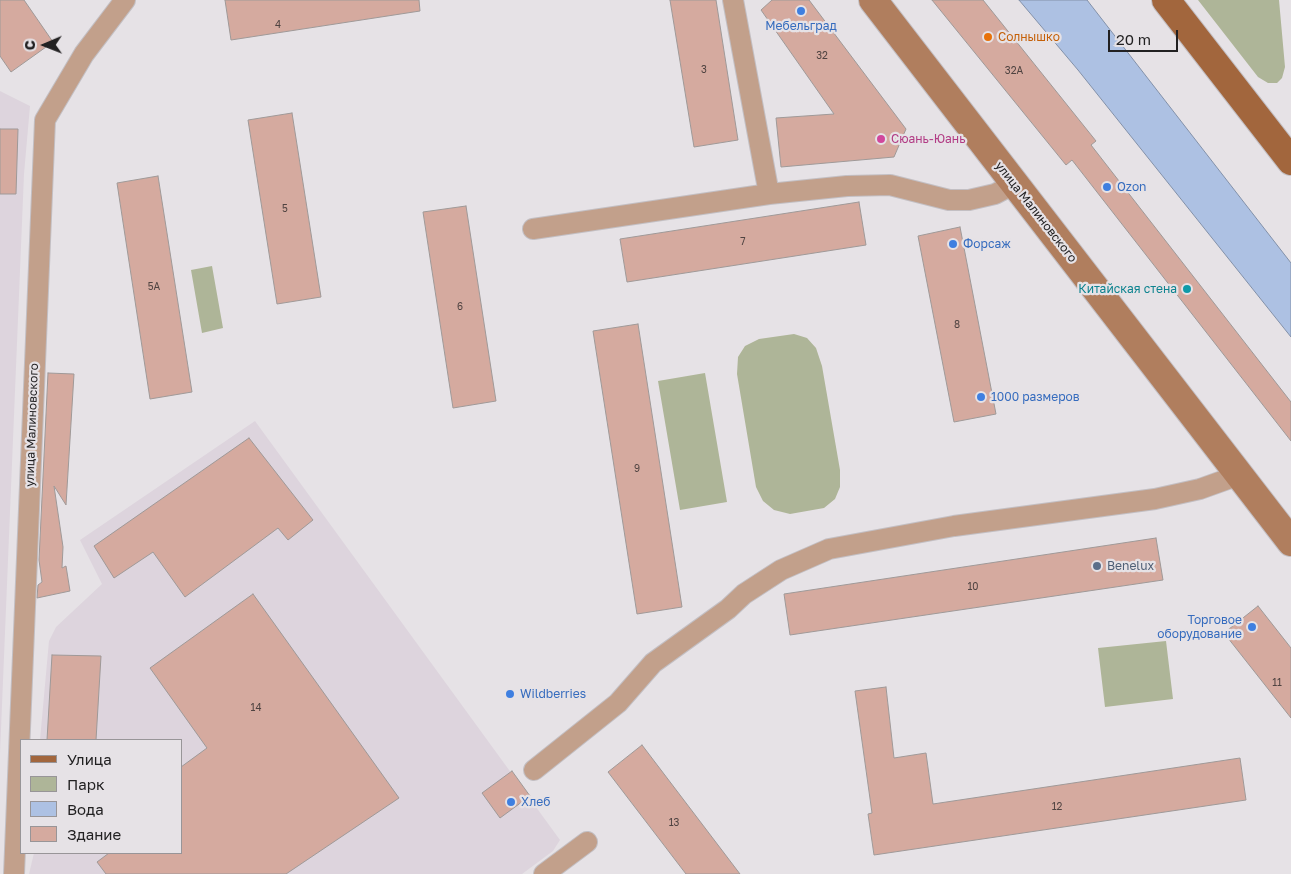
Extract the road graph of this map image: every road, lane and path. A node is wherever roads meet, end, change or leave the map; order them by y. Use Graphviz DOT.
graph roads {
  1 [pos="124,0"];
  2 [pos="733,0"];
  3 [pos="872,0"];
  4 [pos="1166,0"];
  5 [pos="1171,0"];
  6 [pos="1187,27"];
  7 [pos="1291,161"];
  8 [pos="1014,184"];
  9 [pos="768,194"];
  10 [pos="533,229"];
  11 [pos="1239,475"];
  12 [pos="1291,542"];
  13 [pos="534,770"];
  14 [pos="587,842"];
  15 [pos="14,874"];
  16 [pos="544,874"];
  1 -- 15 [label="street, улица Малиновского"];
  2 -- 9 [label="street"];
  3 -- 8 [label="main road, улица Малиновского"];
  4 -- 6 [label="main road"];
  5 -- 6 [label="main road"];
  6 -- 7 [label="main road"];
  8 -- 9 [label="street"];
  8 -- 11 [label="main road, улица Малиновского"];
  9 -- 10 [label="street"];
  11 -- 12 [label="main road, улица Малиновского"];
  11 -- 13 [label="street"];
  14 -- 16 [label="street"];
}
